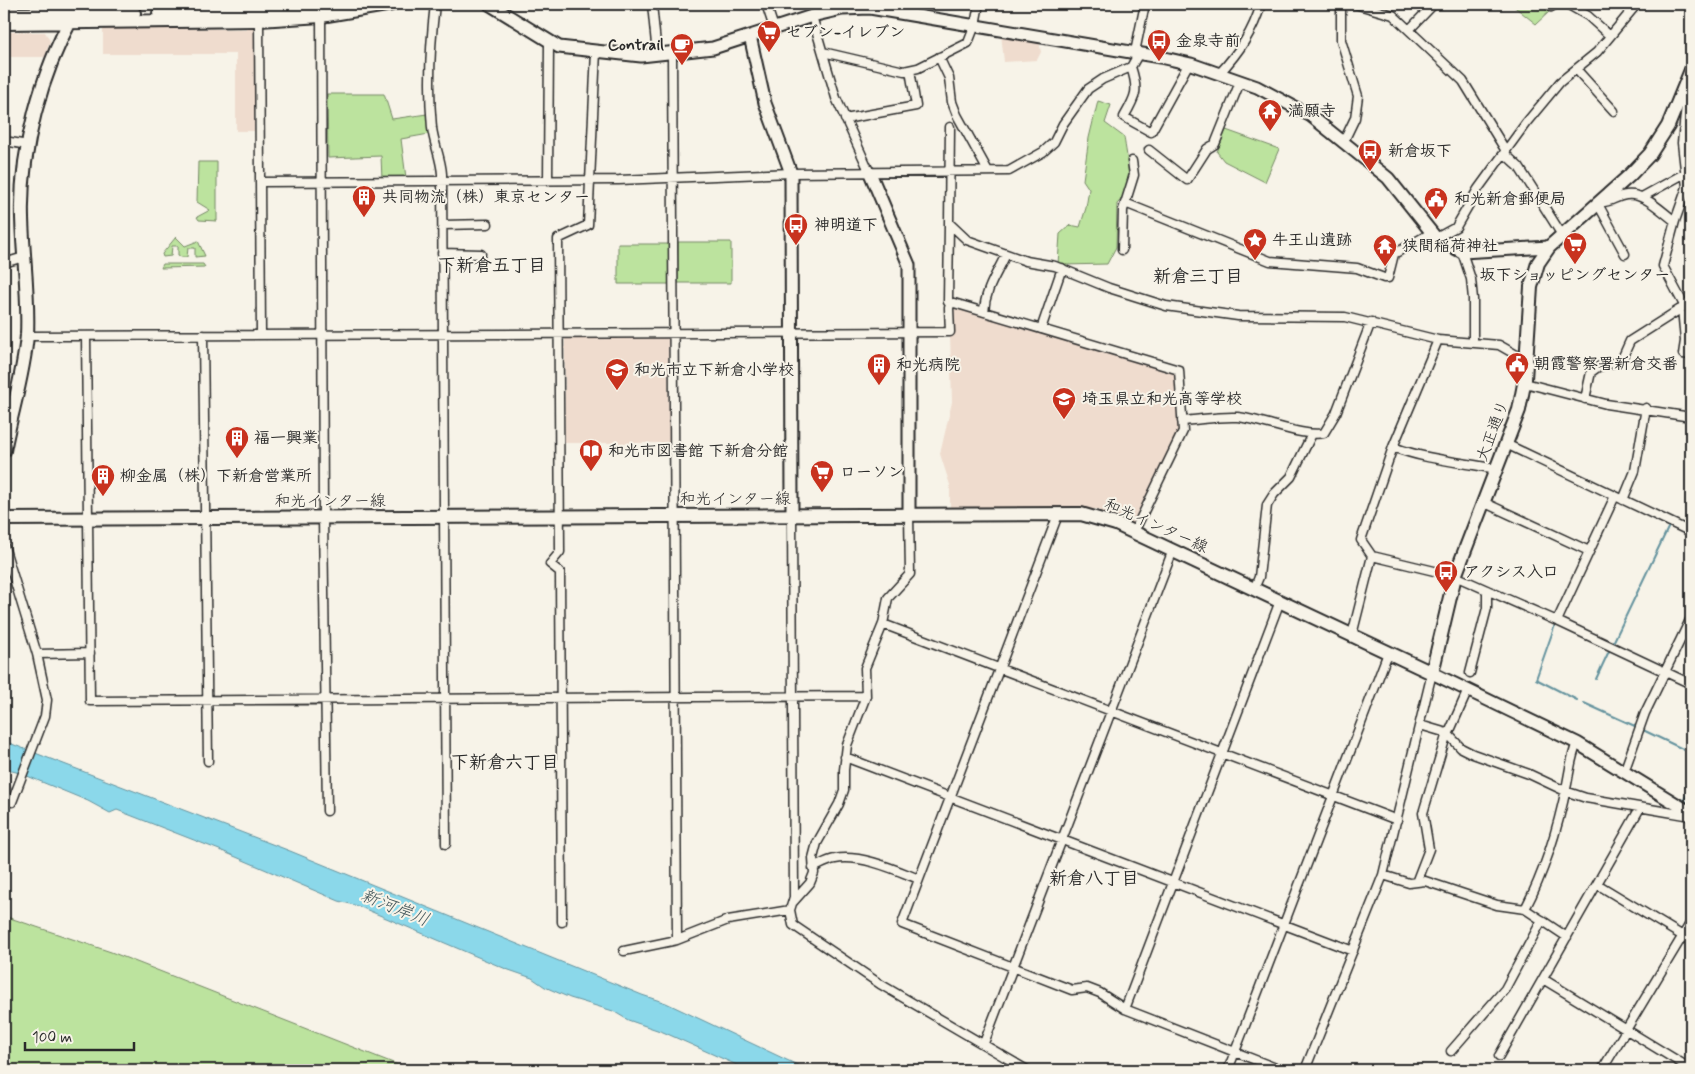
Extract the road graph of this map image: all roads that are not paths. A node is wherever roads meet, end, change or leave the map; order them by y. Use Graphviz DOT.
graph roads {
  1 [pos="342,4"];
  2 [pos="392,4"];
  3 [pos="434,4"];
  4 [pos="488,4"];
  5 [pos="652,4"];
  6 [pos="766,4"];
  7 [pos="979,4"];
  8 [pos="1145,4"];
  9 [pos="1261,4"];
  10 [pos="1341,4"];
  11 [pos="1354,4"];
  12 [pos="1434,4"];
  13 [pos="1548,4"];
  14 [pos="1556,4"];
  15 [pos="1567,4"];
  16 [pos="1637,4"];
  17 [pos="1377,6"];
  18 [pos="834,7"];
  19 [pos="203,8"];
  20 [pos="322,9"];
  21 [pos="73,13"];
  22 [pos="4,14"];
  23 [pos="812,16"];
  24 [pos="259,20"];
  25 [pos="4,23"];
  26 [pos="975,25"];
  27 [pos="774,28"];
  28 [pos="1409,30"];
  29 [pos="750,36"];
  30 [pos="1610,36"];
  31 [pos="549,42"];
  32 [pos="596,51"];
  33 [pos="823,52"];
  34 [pos="1137,52"];
  35 [pos="672,53"];
  36 [pos="657,54"];
  37 [pos="939,57"];
  38 [pos="1189,63"];
  39 [pos="1131,67"];
  40 [pos="1576,69"];
  41 [pos="910,70"];
  42 [pos="1691,70"];
  43 [pos="1219,74"];
  44 [pos="1240,82"];
  45 [pos="1685,85"];
  46 [pos="1614,111"];
  47 [pos="845,119"];
  48 [pos="950,127"];
  49 [pos="4,142"];
  50 [pos="1342,143"];
  51 [pos="28,145"];
  52 [pos="1149,150"];
  53 [pos="1505,152"];
  54 [pos="1132,161"];
  55 [pos="950,171"];
  56 [pos="988,171"];
  57 [pos="1689,171"];
  58 [pos="791,173"];
  59 [pos="870,173"];
  60 [pos="672,178"];
  61 [pos="590,180"];
  62 [pos="442,181"];
  63 [pos="548,181"];
  64 [pos="260,182"];
  65 [pos="322,182"];
  66 [pos="1642,197"];
  67 [pos="1125,203"];
  68 [pos="1599,203"];
  69 [pos="1681,207"];
  70 [pos="1691,207"];
  71 [pos="1675,221"];
  72 [pos="949,223"];
  73 [pos="488,224"];
  74 [pos="442,225"];
  75 [pos="1562,235"];
  76 [pos="1433,236"];
  77 [pos="1549,247"];
  78 [pos="1122,250"];
  79 [pos="1462,252"];
  80 [pos="442,253"];
  81 [pos="481,254"];
  82 [pos="1006,254"];
  83 [pos="1625,254"];
  84 [pos="24,257"];
  85 [pos="4,263"];
  86 [pos="1062,268"];
  87 [pos="950,304"];
  88 [pos="1686,307"];
  89 [pos="984,312"];
  90 [pos="1371,322"];
  91 [pos="1041,329"];
  92 [pos="792,332"];
  93 [pos="909,332"];
  94 [pos="560,333"];
  95 [pos="673,333"];
  96 [pos="322,334"];
  97 [pos="442,334"];
  98 [pos="203,335"];
  99 [pos="261,335"];
  100 [pos="27,336"];
  101 [pos="86,336"];
  102 [pos="1438,340"];
  103 [pos="1473,342"];
  104 [pos="1691,355"];
  105 [pos="1527,361"];
  106 [pos="1525,383"];
  107 [pos="1585,399"];
  108 [pos="1646,408"];
  109 [pos="1691,417"];
  110 [pos="1182,420"];
  111 [pos="1311,436"];
  112 [pos="1506,444"];
  113 [pos="1393,447"];
  114 [pos="4,451"];
  115 [pos="1496,469"];
  116 [pos="1619,498"];
  117 [pos="1483,502"];
  118 [pos="1057,513"];
  119 [pos="909,514"];
  120 [pos="792,515"];
  121 [pos="444,516"];
  122 [pos="560,516"];
  123 [pos="675,516"];
  124 [pos="323,517"];
  125 [pos="89,518"];
  126 [pos="206,518"];
  127 [pos="4,519"];
  128 [pos="1134,532"];
  129 [pos="1691,532"];
  130 [pos="4,546"];
  131 [pos="1173,550"];
  132 [pos="1589,551"];
  133 [pos="1372,556"];
  134 [pos="1456,576"];
  135 [pos="1254,589"];
  136 [pos="1487,590"];
  137 [pos="1280,601"];
  138 [pos="1691,618"];
  139 [pos="1557,621"];
  140 [pos="883,624"];
  141 [pos="1352,635"];
  142 [pos="90,653"];
  143 [pos="1388,653"];
  144 [pos="37,654"];
  145 [pos="1000,668"];
  146 [pos="1665,672"];
  147 [pos="1432,673"];
  148 [pos="1470,673"];
  149 [pos="1691,684"];
  150 [pos="1468,690"];
  151 [pos="793,696"];
  152 [pos="866,696"];
  153 [pos="677,697"];
  154 [pos="444,698"];
  155 [pos="560,698"];
  156 [pos="325,699"];
  157 [pos="207,700"];
  158 [pos="1111,711"];
  159 [pos="1420,725"];
  160 [pos="1448,734"];
  161 [pos="1577,743"];
  162 [pos="1221,754"];
  163 [pos="845,757"];
  164 [pos="208,761"];
  165 [pos="1624,772"];
  166 [pos="1565,791"];
  167 [pos="951,796"];
  168 [pos="1333,796"];
  169 [pos="14,799"];
  170 [pos="1640,808"];
  171 [pos="327,811"];
  172 [pos="1691,814"];
  173 [pos="1397,820"];
  174 [pos="1062,839"];
  175 [pos="446,844"];
  176 [pos="813,868"];
  177 [pos="1383,875"];
  178 [pos="919,879"];
  179 [pos="1417,880"];
  180 [pos="1173,882"];
  181 [pos="1597,884"];
  182 [pos="791,906"];
  183 [pos="1525,909"];
  184 [pos="1542,920"];
  185 [pos="562,922"];
  186 [pos="1691,922"];
  187 [pos="1284,925"];
  188 [pos="1683,936"];
  189 [pos="1567,937"];
  190 [pos="677,940"];
  191 [pos="1691,941"];
  192 [pos="1353,950"];
  193 [pos="624,951"];
  194 [pos="1013,968"];
  195 [pos="1543,979"];
  196 [pos="1125,1009"];
  197 [pos="1627,1030"];
  198 [pos="984,1044"];
  199 [pos="1451,1051"];
  200 [pos="1235,1052"];
  201 [pos="1499,1056"];
  202 [pos="1691,1069"];
  203 [pos="1027,1070"];
  204 [pos="1228,1070"];
  205 [pos="1281,1070"];
  206 [pos="1305,1070"];
  207 [pos="1602,1070"];
  1 -- 20 [label="main road"];
  2 -- 20 [label="main road"];
  3 -- 62 [label="street"];
  4 -- 31 [label="street"];
  5 -- 36 [label="street"];
  6 -- 27 [label="street"];
  7 -- 26 [label="street"];
  8 -- 34 [label="street"];
  9 -- 43 [label="street"];
  10 -- 50 [label="street"];
  11 -- 17 [label="street"];
  12 -- 28 [label="street"];
  13 -- 14 [label="street"];
  15 -- 30 [label="street"];
  16 -- 30 [label="street"];
  17 -- 28 [label="street"];
  18 -- 23 [label="street"];
  18 -- 26 [label="street"];
  19 -- 20 [label="main road"];
  19 -- 21 [label="main road"];
  20 -- 24 [label="main road"];
  20 -- 65 [label="street"];
  21 -- 22 [label="main road"];
  21 -- 24 [label="main road"];
  21 -- 25 [label="main road"];
  21 -- 51 [label="main road"];
  23 -- 27 [label="street"];
  23 -- 33 [label="street"];
  24 -- 64 [label="street"];
  26 -- 34 [label="street"];
  26 -- 37 [label="street"];
  27 -- 29 [label="street"];
  28 -- 53 [label="street"];
  29 -- 35 [label="street"];
  29 -- 58 [label="street"];
  30 -- 40 [label="street"];
  31 -- 32 [label="street"];
  31 -- 63 [label="street"];
  32 -- 36 [label="street"];
  32 -- 61 [label="street"];
  33 -- 41 [label="street"];
  33 -- 47 [label="street"];
  34 -- 38 [label="street"];
  34 -- 39 [label="street"];
  35 -- 36 [label="street"];
  35 -- 60 [label="street"];
  37 -- 41 [label="street"];
  37 -- 56 [label="street"];
  38 -- 39 [label="street"];
  38 -- 43 [label="street"];
  39 -- 56 [label="street"];
  40 -- 46 [label="street"];
  40 -- 53 [label="street"];
  41 -- 47 [label="street"];
  42 -- 45 [label="main road, 大正通り"];
  43 -- 44 [label="street"];
  44 -- 50 [label="street"];
  44 -- 52 [label="street"];
  45 -- 57 [label="street"];
  45 -- 68 [label="main road, 大正通り"];
  47 -- 59 [label="street"];
  48 -- 55 [label="street"];
  49 -- 51 [label="street"];
  50 -- 76 [label="street"];
  51 -- 84 [label="main road"];
  53 -- 75 [label="street"];
  53 -- 76 [label="street"];
  54 -- 67 [label="street"];
  55 -- 56 [label="street"];
  55 -- 59 [label="street"];
  55 -- 72 [label="street"];
  57 -- 66 [label="street"];
  57 -- 69 [label="street"];
  58 -- 59 [label="street"];
  58 -- 60 [label="street"];
  58 -- 92 [label="street"];
  59 -- 93 [label="street"];
  60 -- 61 [label="street"];
  60 -- 95 [label="street"];
  61 -- 63 [label="street"];
  61 -- 94 [label="street"];
  62 -- 63 [label="street"];
  62 -- 65 [label="street"];
  62 -- 74 [label="street"];
  64 -- 65 [label="street"];
  64 -- 99 [label="street"];
  65 -- 96 [label="street"];
  66 -- 68 [label="street"];
  66 -- 71 [label="street"];
  67 -- 76 [label="street"];
  67 -- 78 [label="street"];
  68 -- 75 [label="main road, 大正通り"];
  68 -- 83 [label="street"];
  69 -- 70 [label="street"];
  69 -- 71 [label="street"];
  71 -- 88 [label="street"];
  72 -- 82 [label="street"];
  72 -- 87 [label="street"];
  73 -- 74 [label="street"];
  74 -- 80 [label="street"];
  75 -- 77 [label="main road, 大正通り"];
  76 -- 79 [label="street"];
  77 -- 79 [label="street"];
  77 -- 105 [label="main road, 大正通り"];
  79 -- 103 [label="street"];
  80 -- 81 [label="street"];
  80 -- 97 [label="street"];
  82 -- 86 [label="street"];
  82 -- 89 [label="street"];
  84 -- 85 [label="street"];
  84 -- 100 [label="main road"];
  86 -- 90 [label="street"];
  86 -- 91 [label="street"];
  87 -- 89 [label="street"];
  87 -- 93 [label="street"];
  88 -- 104 [label="street"];
  88 -- 107 [label="street"];
  89 -- 91 [label="street"];
  90 -- 102 [label="street"];
  90 -- 111 [label="street"];
  91 -- 110 [label="street"];
  92 -- 93 [label="street"];
  92 -- 95 [label="street"];
  92 -- 120 [label="street"];
  93 -- 119 [label="street"];
  94 -- 95 [label="street"];
  94 -- 97 [label="street"];
  94 -- 122 [label="street"];
  95 -- 123 [label="street"];
  96 -- 97 [label="street"];
  96 -- 99 [label="street"];
  96 -- 124 [label="street"];
  97 -- 121 [label="street"];
  98 -- 99 [label="street"];
  98 -- 101 [label="street"];
  98 -- 126 [label="street"];
  100 -- 101 [label="street"];
  100 -- 114 [label="main road"];
  101 -- 125 [label="street"];
  102 -- 103 [label="street"];
  102 -- 113 [label="street"];
  103 -- 105 [label="street"];
  105 -- 106 [label="main road, 大正通り"];
  106 -- 107 [label="street"];
  106 -- 112 [label="main road, 大正通り"];
  107 -- 108 [label="street"];
  108 -- 109 [label="street"];
  108 -- 116 [label="street"];
  110 -- 111 [label="street"];
  110 -- 128 [label="street"];
  111 -- 135 [label="street"];
  112 -- 115 [label="main road, 大正通り"];
  112 -- 116 [label="street"];
  113 -- 115 [label="street"];
  113 -- 133 [label="street"];
  115 -- 117 [label="main road, 大正通り"];
  116 -- 129 [label="street"];
  116 -- 132 [label="street"];
  117 -- 132 [label="street"];
  117 -- 134 [label="main road, 大正通り"];
  118 -- 119 [label="main road, 和光インター線"];
  118 -- 128 [label="main road, 和光インター線"];
  118 -- 145 [label="street"];
  119 -- 120 [label="main road, 和光インター線"];
  119 -- 140 [label="street"];
  120 -- 123 [label="main road, 和光インター線"];
  120 -- 151 [label="street"];
  121 -- 122 [label="main road, 和光インター線"];
  121 -- 124 [label="main road, 和光インター線"];
  121 -- 154 [label="street"];
  122 -- 123 [label="main road, 和光インター線"];
  122 -- 155 [label="street"];
  123 -- 153 [label="street"];
  124 -- 126 [label="main road, 和光インター線"];
  124 -- 156 [label="street"];
  125 -- 126 [label="main road, 和光インター線"];
  125 -- 127 [label="main road, 和光インター線"];
  125 -- 142 [label="street"];
  126 -- 157 [label="street"];
  128 -- 131 [label="main road, 和光インター線"];
  130 -- 144 [label="street"];
  131 -- 135 [label="main road, 和光インター線"];
  131 -- 158 [label="street"];
  132 -- 139 [label="street"];
  133 -- 134 [label="street"];
  133 -- 141 [label="street"];
  134 -- 136 [label="street"];
  134 -- 147 [label="main road, 大正通り"];
  135 -- 137 [label="main road, 和光インター線"];
  136 -- 139 [label="street"];
  136 -- 148 [label="street"];
  137 -- 141 [label="main road, 和光インター線"];
  137 -- 162 [label="street"];
  138 -- 146 [label="street"];
  139 -- 146 [label="street"];
  140 -- 145 [label="street"];
  140 -- 152 [label="street"];
  141 -- 143 [label="main road, 和光インター線"];
  142 -- 144 [label="street"];
  142 -- 157 [label="street"];
  143 -- 147 [label="main road, 和光インター線"];
  143 -- 168 [label="street"];
  144 -- 169 [label="street"];
  145 -- 158 [label="street"];
  145 -- 167 [label="street"];
  146 -- 149 [label="street"];
  146 -- 165 [label="street"];
  147 -- 150 [label="street"];
  147 -- 159 [label="street"];
  150 -- 160 [label="street"];
  150 -- 161 [label="street"];
  151 -- 152 [label="street"];
  151 -- 153 [label="street"];
  151 -- 182 [label="street"];
  152 -- 163 [label="street"];
  153 -- 155 [label="street"];
  153 -- 190 [label="street"];
  154 -- 155 [label="street"];
  154 -- 156 [label="street"];
  154 -- 175 [label="street"];
  155 -- 185 [label="street"];
  156 -- 157 [label="street"];
  156 -- 171 [label="street"];
  157 -- 164 [label="street"];
  158 -- 162 [label="street"];
  158 -- 174 [label="street"];
  159 -- 160 [label="street"];
  159 -- 173 [label="street"];
  160 -- 166 [label="street"];
  160 -- 179 [label="street"];
  161 -- 165 [label="street"];
  161 -- 166 [label="street"];
  162 -- 168 [label="street"];
  162 -- 180 [label="street"];
  163 -- 167 [label="street"];
  163 -- 176 [label="street"];
  165 -- 172 [label="street"];
  166 -- 170 [label="street"];
  166 -- 183 [label="street"];
  167 -- 174 [label="street"];
  167 -- 178 [label="street"];
  168 -- 173 [label="street"];
  168 -- 187 [label="street"];
  170 -- 172 [label="street"];
  170 -- 181 [label="street"];
  173 -- 177 [label="street"];
  174 -- 180 [label="street"];
  174 -- 194 [label="street"];
  176 -- 178 [label="street"];
  176 -- 182 [label="street"];
  177 -- 179 [label="street"];
  177 -- 192 [label="street"];
  178 -- 194 [label="street"];
  179 -- 183 [label="street"];
  180 -- 187 [label="street"];
  180 -- 196 [label="street"];
  181 -- 188 [label="street"];
  181 -- 189 [label="street"];
  182 -- 190 [label="street"];
  182 -- 198 [label="street"];
  183 -- 184 [label="street"];
  184 -- 189 [label="street"];
  184 -- 199 [label="street"];
  186 -- 188 [label="street"];
  187 -- 192 [label="street"];
  187 -- 200 [label="street"];
  188 -- 191 [label="street"];
  188 -- 197 [label="street"];
  189 -- 195 [label="street"];
  190 -- 193 [label="street"];
  192 -- 206 [label="street"];
  194 -- 196 [label="street"];
  194 -- 198 [label="street"];
  195 -- 197 [label="street"];
  195 -- 201 [label="street"];
  196 -- 200 [label="street"];
  197 -- 202 [label="street"];
  197 -- 207 [label="street"];
  198 -- 203 [label="street"];
  200 -- 204 [label="street"];
  200 -- 205 [label="street"];
}
